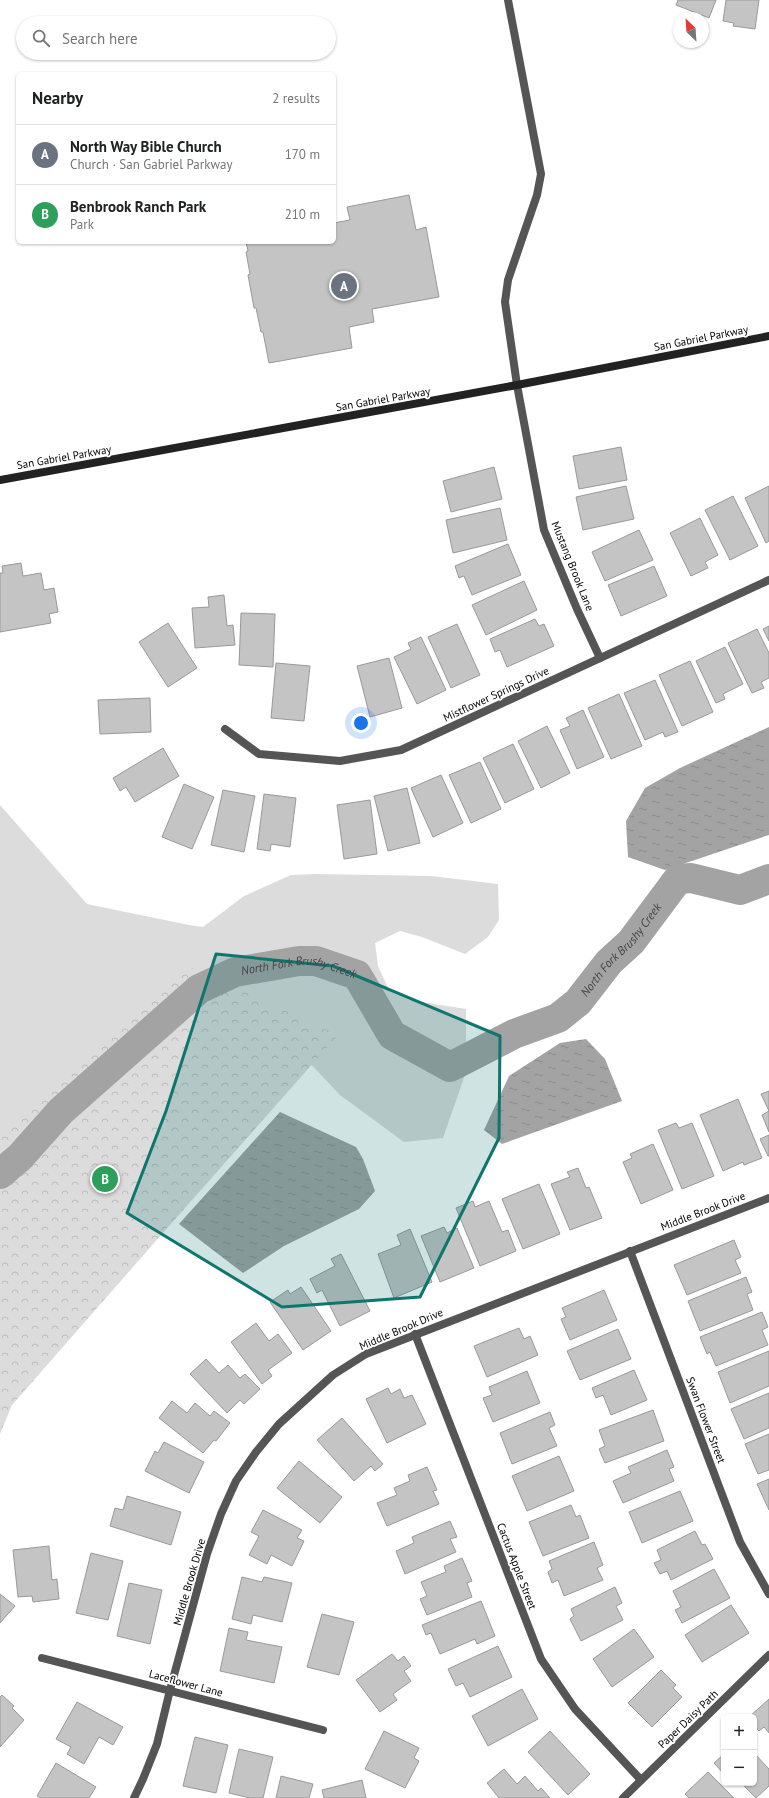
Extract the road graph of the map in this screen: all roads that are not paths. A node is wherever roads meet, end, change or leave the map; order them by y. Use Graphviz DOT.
graph roads {
  1 [pos="508,0"];
  2 [pos="769,336"];
  3 [pos="517,385"];
  4 [pos="0,480"];
  5 [pos="769,580"];
  6 [pos="600,658"];
  7 [pos="225,730"];
  8 [pos="769,1198"];
  9 [pos="630,1251"];
  10 [pos="415,1334"];
  11 [pos="769,1594"];
  12 [pos="769,1655"];
  13 [pos="42,1658"];
  14 [pos="170,1690"];
  15 [pos="323,1730"];
  16 [pos="642,1780"];
  17 [pos="134,1798"];
  18 [pos="623,1798"];
  1 -- 3 [label="street, Mustang Brook Lane"];
  2 -- 3 [label="street, San Gabriel Parkway"];
  3 -- 4 [label="street, San Gabriel Parkway"];
  3 -- 6 [label="street, Mustang Brook Lane"];
  5 -- 6 [label="street, Mistflower Springs Drive"];
  6 -- 7 [label="street, Mistflower Springs Drive"];
  8 -- 9 [label="street, Middle Brook Drive"];
  9 -- 10 [label="street, Middle Brook Drive"];
  9 -- 11 [label="street, Swan Flower Street"];
  10 -- 14 [label="street, Middle Brook Drive"];
  10 -- 16 [label="street, Cactus Apple Street"];
  12 -- 16 [label="street, Paper Daisy Path"];
  13 -- 14 [label="street, Laceflower Lane"];
  14 -- 15 [label="street, Laceflower Lane"];
  14 -- 17 [label="street, Middle Brook Drive"];
  16 -- 18 [label="street, Paper Daisy Path"];
}
